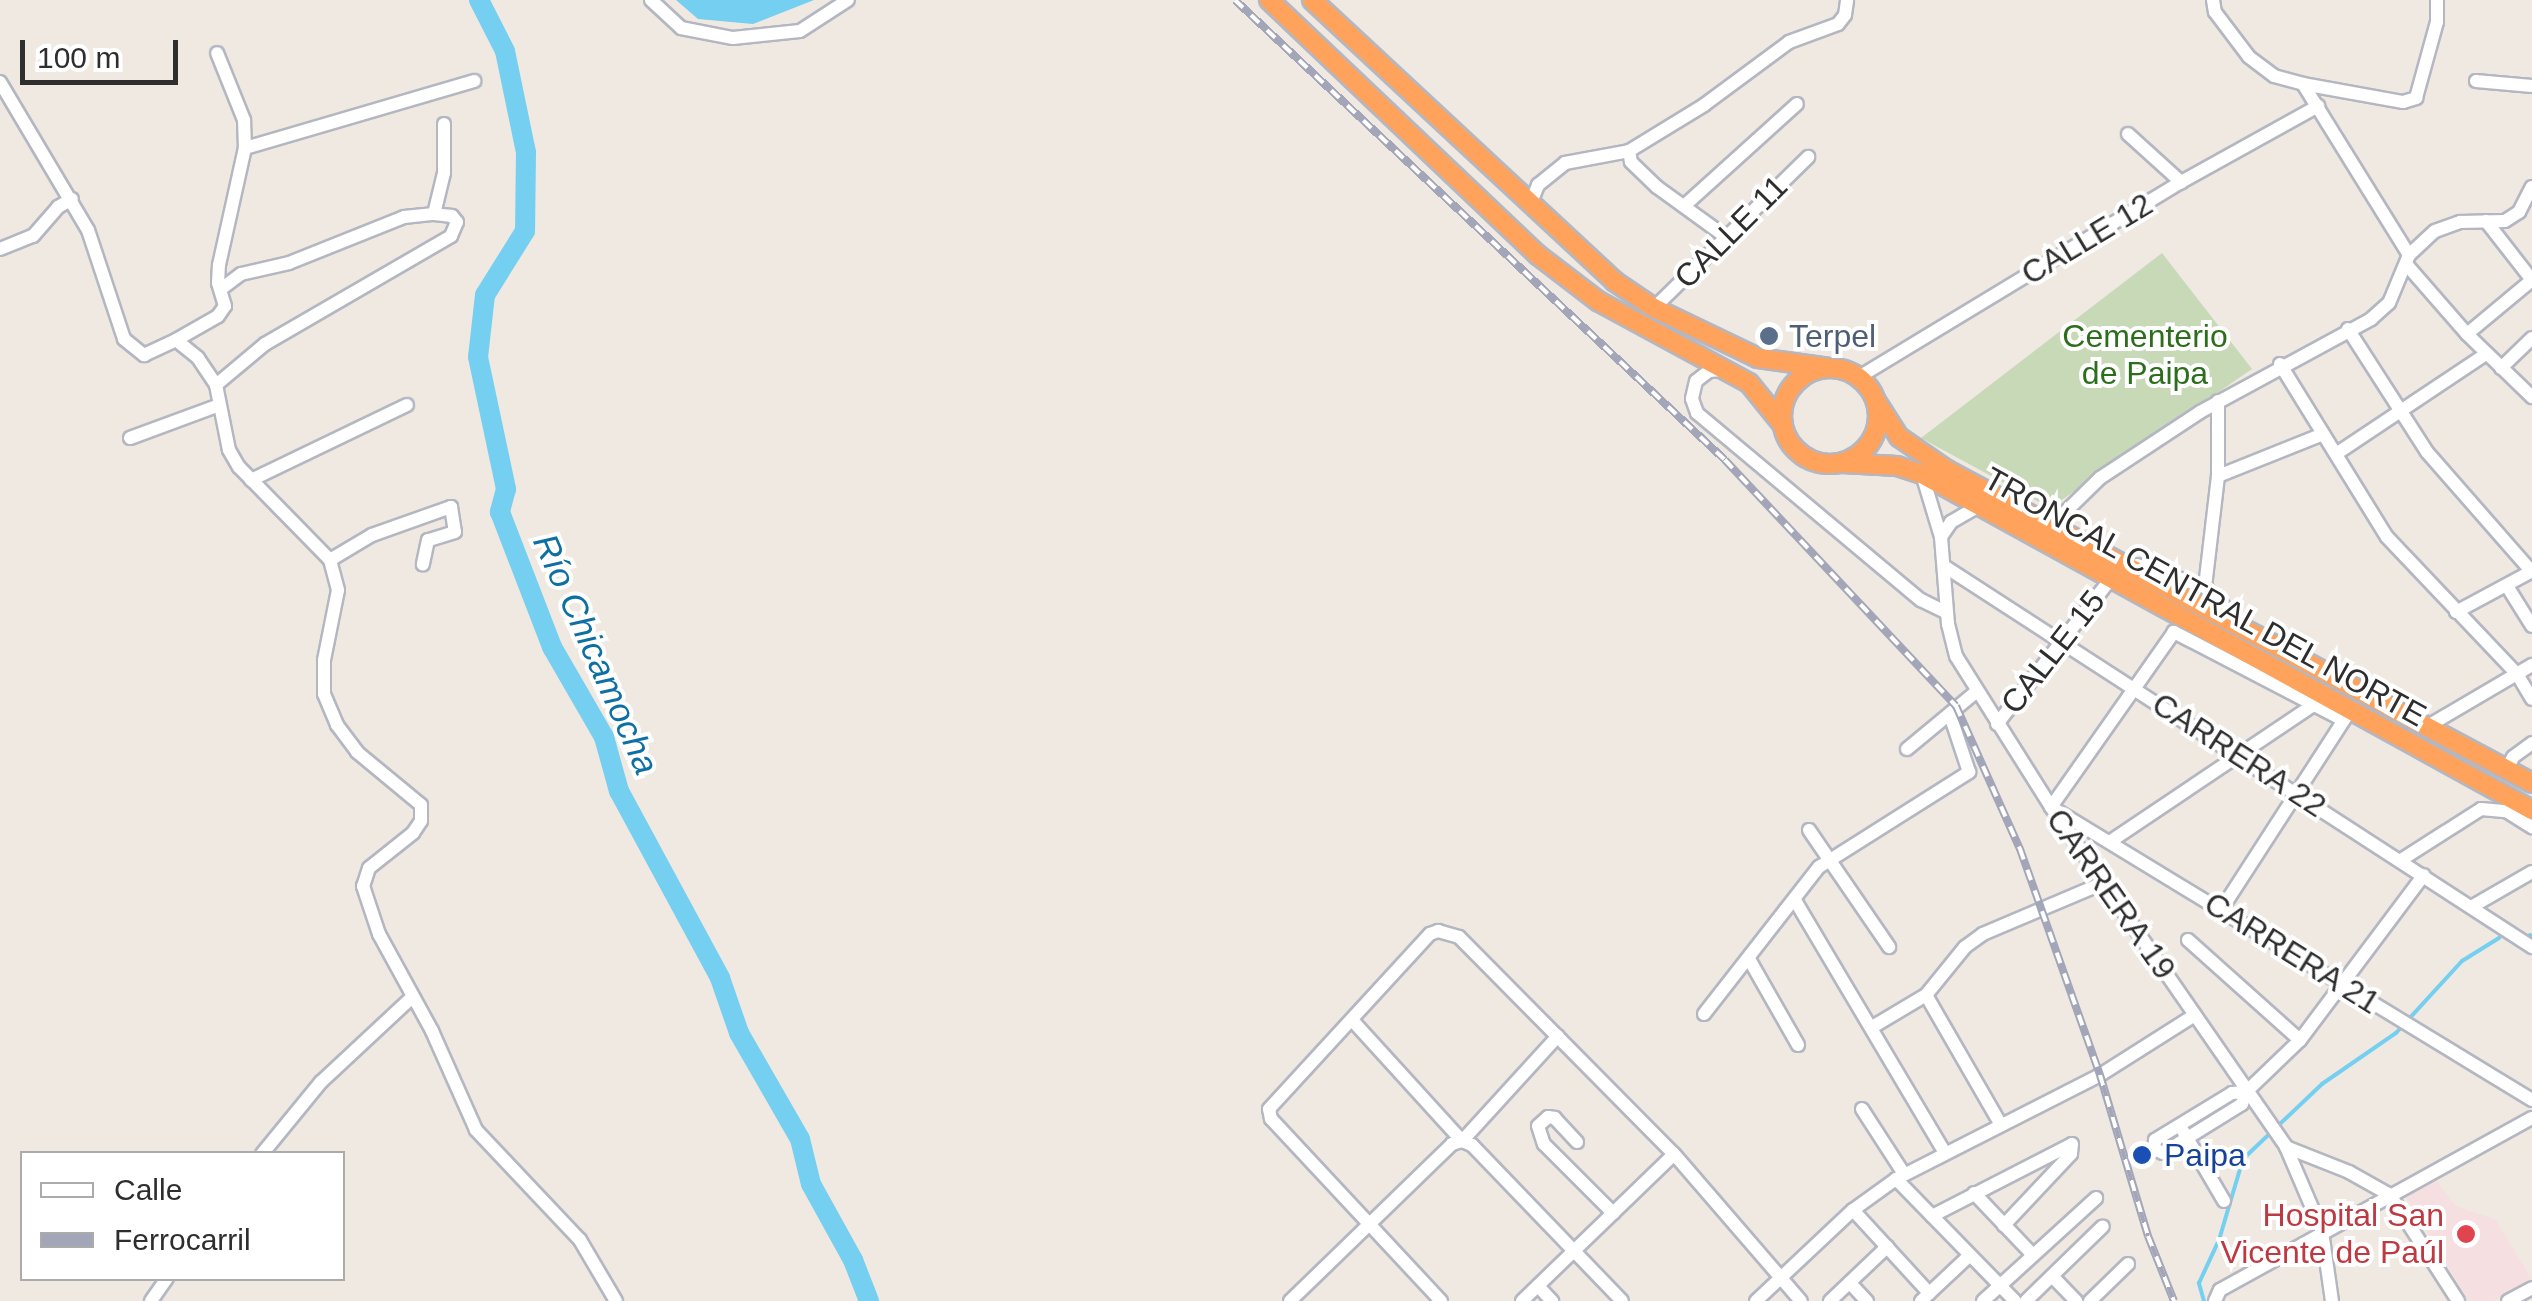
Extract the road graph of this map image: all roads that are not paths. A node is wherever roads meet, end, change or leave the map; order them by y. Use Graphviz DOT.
graph roads {
  1 [pos="651,0"];
  2 [pos="848,0"];
  3 [pos="1269,0"];
  4 [pos="1312,0"];
  5 [pos="1847,0"];
  6 [pos="2213,0"];
  7 [pos="2436,0"];
  8 [pos="217,53"];
  9 [pos="474,80"];
  10 [pos="2476,81"];
  11 [pos="0,82"];
  12 [pos="2303,84"];
  13 [pos="2532,86"];
  14 [pos="1797,104"];
  15 [pos="2318,106"];
  16 [pos="444,124"];
  17 [pos="2128,134"];
  18 [pos="245,148"];
  19 [pos="1629,150"];
  20 [pos="1808,157"];
  21 [pos="2181,182"];
  22 [pos="2532,187"];
  23 [pos="72,199"];
  24 [pos="1530,205"];
  25 [pos="1684,206"];
  26 [pos="434,214"];
  27 [pos="2486,221"];
  28 [pos="1726,237"];
  29 [pos="0,248"];
  30 [pos="2408,260"];
  31 [pos="2532,280"];
  32 [pos="221,289"];
  33 [pos="1654,308"];
  34 [pos="2348,330"];
  35 [pos="2467,334"];
  36 [pos="2532,338"];
  37 [pos="176,340"];
  38 [pos="2486,354"];
  39 [pos="2280,364"];
  40 [pos="1828,368"];
  41 [pos="2502,368"];
  42 [pos="1722,370"];
  43 [pos="1859,377"];
  44 [pos="216,385"];
  45 [pos="2532,397"];
  46 [pos="1876,400"];
  47 [pos="2218,401"];
  48 [pos="219,405"];
  49 [pos="406,406"];
  50 [pos="2402,410"];
  51 [pos="1783,424"];
  52 [pos="2323,434"];
  53 [pos="130,438"];
  54 [pos="2336,454"];
  55 [pos="1842,464"];
  56 [pos="1922,474"];
  57 [pos="2218,476"];
  58 [pos="252,480"];
  59 [pos="1979,506"];
  60 [pos="2051,526"];
  61 [pos="1941,538"];
  62 [pos="330,560"];
  63 [pos="2117,561"];
  64 [pos="423,564"];
  65 [pos="1944,566"];
  66 [pos="2532,571"];
  67 [pos="2110,580"];
  68 [pos="2507,586"];
  69 [pos="2205,587"];
  70 [pos="1946,612"];
  71 [pos="2456,612"];
  72 [pos="2532,626"];
  73 [pos="2243,627"];
  74 [pos="2062,642"];
  75 [pos="2532,664"];
  76 [pos="2517,674"];
  77 [pos="2134,688"];
  78 [pos="1976,692"];
  79 [pos="2532,698"];
  80 [pos="2312,706"];
  81 [pos="1950,716"];
  82 [pos="2346,717"];
  83 [pos="1996,724"];
  84 [pos="2428,726"];
  85 [pos="2532,743"];
  86 [pos="1906,750"];
  87 [pos="2240,756"];
  88 [pos="2506,769"];
  89 [pos="2532,783"];
  90 [pos="2297,793"];
  91 [pos="2051,807"];
  92 [pos="2532,810"];
  93 [pos="2532,827"];
  94 [pos="1810,830"];
  95 [pos="2112,841"];
  96 [pos="1831,858"];
  97 [pos="2401,860"];
  98 [pos="2532,872"];
  99 [pos="2424,875"];
  100 [pos="2103,883"];
  101 [pos="1796,902"];
  102 [pos="2473,906"];
  103 [pos="2221,910"];
  104 [pos="2188,940"];
  105 [pos="1889,948"];
  106 [pos="2532,948"];
  107 [pos="1750,959"];
  108 [pos="2342,985"];
  109 [pos="1926,994"];
  110 [pos="411,998"];
  111 [pos="1704,1014"];
  112 [pos="2195,1015"];
  113 [pos="1352,1020"];
  114 [pos="1874,1026"];
  115 [pos="1558,1036"];
  116 [pos="2300,1040"];
  117 [pos="1798,1045"];
  118 [pos="2246,1092"];
  119 [pos="2532,1100"];
  120 [pos="1862,1109"];
  121 [pos="2532,1118"];
  122 [pos="2000,1123"];
  123 [pos="2180,1124"];
  124 [pos="2188,1138"];
  125 [pos="1462,1141"];
  126 [pos="1578,1142"];
  127 [pos="2284,1144"];
  128 [pos="264,1151"];
  129 [pos="1945,1153"];
  130 [pos="1674,1154"];
  131 [pos="1900,1176"];
  132 [pos="1974,1193"];
  133 [pos="2390,1195"];
  134 [pos="2096,1198"];
  135 [pos="2224,1201"];
  136 [pos="1853,1210"];
  137 [pos="1613,1213"];
  138 [pos="1932,1216"];
  139 [pos="1370,1226"];
  140 [pos="2004,1226"];
  141 [pos="2103,1226"];
  142 [pos="2322,1231"];
  143 [pos="1887,1247"];
  144 [pos="1574,1251"];
  145 [pos="2031,1254"];
  146 [pos="1970,1255"];
  147 [pos="2128,1264"];
  148 [pos="2052,1276"];
  149 [pos="1779,1279"];
  150 [pos="1850,1283"];
  151 [pos="1999,1285"];
  152 [pos="1538,1286"];
  153 [pos="2532,1288"];
  154 [pos="1925,1297"];
  155 [pos="2215,1298"];
  156 [pos="616,1301"];
  157 [pos="1290,1301"];
  158 [pos="1441,1301"];
  159 [pos="1522,1301"];
  160 [pos="1552,1301"];
  161 [pos="1622,1301"];
  162 [pos="1756,1301"];
  163 [pos="1800,1301"];
  164 [pos="1830,1301"];
  165 [pos="1867,1301"];
  166 [pos="1983,1301"];
  167 [pos="2014,1301"];
  168 [pos="2026,1301"];
  169 [pos="2076,1301"];
  170 [pos="2090,1301"];
  171 [pos="2332,1301"];
  172 [pos="2458,1301"];
  173 [pos="2508,1301"];
  1 -- 2 [label="street"];
  3 -- 42 [label="highway"];
  4 -- 24 [label="highway"];
  5 -- 19 [label="street"];
  6 -- 12 [label="street"];
  7 -- 12 [label="street"];
  8 -- 18 [label="street"];
  9 -- 18 [label="street"];
  10 -- 13 [label="street"];
  11 -- 23 [label="street"];
  12 -- 15 [label="street"];
  14 -- 25 [label="street"];
  15 -- 21 [label="street, CALLE 12"];
  15 -- 30 [label="street"];
  16 -- 26 [label="street"];
  17 -- 21 [label="street"];
  18 -- 32 [label="street"];
  19 -- 24 [label="street"];
  19 -- 25 [label="street"];
  20 -- 28 [label="street, CALLE 11"];
  21 -- 43 [label="street, CALLE 12"];
  22 -- 27 [label="street"];
  23 -- 29 [label="street"];
  23 -- 37 [label="street"];
  24 -- 33 [label="highway"];
  25 -- 28 [label="street"];
  26 -- 32 [label="street"];
  26 -- 44 [label="street"];
  27 -- 30 [label="street"];
  27 -- 31 [label="street"];
  28 -- 33 [label="street, CALLE 11"];
  30 -- 34 [label="street"];
  30 -- 35 [label="street"];
  31 -- 35 [label="street"];
  32 -- 37 [label="street"];
  33 -- 40 [label="highway"];
  34 -- 39 [label="street"];
  34 -- 50 [label="street"];
  35 -- 38 [label="street"];
  36 -- 41 [label="street"];
  37 -- 44 [label="street"];
  38 -- 41 [label="street"];
  38 -- 50 [label="street"];
  39 -- 47 [label="street"];
  39 -- 52 [label="street"];
  40 -- 43 [label="highway"];
  40 -- 51 [label="highway"];
  41 -- 45 [label="street"];
  42 -- 51 [label="highway"];
  42 -- 70 [label="street"];
  43 -- 46 [label="highway"];
  44 -- 48 [label="street"];
  46 -- 55 [label="highway"];
  46 -- 60 [label="highway, TRONCAL CENTRAL DEL NORTE"];
  47 -- 57 [label="street"];
  47 -- 60 [label="street"];
  48 -- 53 [label="street"];
  48 -- 58 [label="street"];
  49 -- 58 [label="street"];
  50 -- 54 [label="street"];
  50 -- 66 [label="street"];
  51 -- 55 [label="highway"];
  52 -- 54 [label="street"];
  52 -- 57 [label="street"];
  54 -- 71 [label="street"];
  55 -- 56 [label="highway, TRONCAL CENTRAL DEL NORTE"];
  56 -- 59 [label="highway, TRONCAL CENTRAL DEL NORTE"];
  56 -- 61 [label="street, CARRERA 19"];
  57 -- 69 [label="street"];
  58 -- 62 [label="street"];
  59 -- 61 [label="street"];
  59 -- 67 [label="highway, TRONCAL CENTRAL DEL NORTE"];
  60 -- 63 [label="highway, TRONCAL CENTRAL DEL NORTE"];
  61 -- 65 [label="street, CARRERA 19"];
  62 -- 64 [label="street"];
  62 -- 110 [label="street"];
  63 -- 69 [label="street"];
  63 -- 73 [label="highway, TRONCAL CENTRAL DEL NORTE"];
  65 -- 70 [label="street, CARRERA 19"];
  65 -- 74 [label="street, CARRERA 22"];
  66 -- 68 [label="street"];
  67 -- 74 [label="street, CALLE 15"];
  67 -- 82 [label="highway, TRONCAL CENTRAL DEL NORTE"];
  68 -- 71 [label="street"];
  68 -- 72 [label="street"];
  69 -- 73 [label="street"];
  70 -- 78 [label="street, CARRERA 19"];
  71 -- 76 [label="street"];
  73 -- 84 [label="highway, TRONCAL CENTRAL DEL NORTE"];
  74 -- 77 [label="street, CARRERA 22"];
  74 -- 83 [label="street, CALLE 15"];
  75 -- 76 [label="street"];
  76 -- 79 [label="street"];
  76 -- 84 [label="street"];
  77 -- 80 [label="street"];
  77 -- 87 [label="street, CARRERA 22"];
  77 -- 91 [label="street"];
  78 -- 81 [label="street"];
  78 -- 83 [label="street, CARRERA 19"];
  80 -- 82 [label="street"];
  80 -- 87 [label="street"];
  81 -- 86 [label="street"];
  81 -- 96 [label="street"];
  82 -- 90 [label="street"];
  82 -- 92 [label="highway, TRONCAL CENTRAL DEL NORTE"];
  83 -- 91 [label="street, CARRERA 19"];
  84 -- 88 [label="highway, TRONCAL CENTRAL DEL NORTE"];
  85 -- 88 [label="street"];
  87 -- 90 [label="street, CARRERA 22"];
  87 -- 95 [label="street"];
  88 -- 89 [label="highway, TRONCAL CENTRAL DEL NORTE"];
  90 -- 97 [label="street, CARRERA 22"];
  90 -- 103 [label="street"];
  91 -- 95 [label="street, CARRERA 21"];
  91 -- 100 [label="street, CARRERA 19"];
  93 -- 97 [label="street"];
  94 -- 96 [label="street"];
  95 -- 103 [label="street, CARRERA 21"];
  96 -- 101 [label="street"];
  96 -- 105 [label="street"];
  97 -- 99 [label="street, CARRERA 22"];
  98 -- 102 [label="street"];
  99 -- 102 [label="street, CARRERA 22"];
  99 -- 108 [label="street"];
  100 -- 109 [label="street"];
  100 -- 112 [label="street, CARRERA 19"];
  101 -- 107 [label="street"];
  101 -- 114 [label="street"];
  102 -- 106 [label="street, CARRERA 22"];
  103 -- 108 [label="street, CARRERA 21"];
  104 -- 116 [label="street"];
  107 -- 111 [label="street"];
  107 -- 117 [label="street"];
  108 -- 116 [label="street"];
  108 -- 119 [label="street, CARRERA 21"];
  109 -- 114 [label="street"];
  109 -- 122 [label="street"];
  110 -- 128 [label="street"];
  110 -- 156 [label="street"];
  112 -- 118 [label="street, CARRERA 19"];
  112 -- 122 [label="street"];
  113 -- 115 [label="street"];
  113 -- 125 [label="street"];
  113 -- 139 [label="street"];
  114 -- 129 [label="street"];
  115 -- 125 [label="street"];
  115 -- 130 [label="street"];
  116 -- 118 [label="street"];
  118 -- 123 [label="street"];
  118 -- 124 [label="street"];
  118 -- 127 [label="street, CARRERA 19"];
  120 -- 131 [label="street"];
  121 -- 133 [label="street"];
  122 -- 129 [label="street"];
  123 -- 124 [label="street"];
  123 -- 124 [label="street"];
  124 -- 135 [label="street"];
  125 -- 139 [label="street"];
  125 -- 144 [label="street"];
  126 -- 137 [label="street"];
  127 -- 133 [label="street"];
  127 -- 142 [label="street, CARRERA 19"];
  129 -- 131 [label="street"];
  130 -- 137 [label="street"];
  130 -- 149 [label="street"];
  131 -- 136 [label="street"];
  131 -- 138 [label="street"];
  132 -- 138 [label="street"];
  132 -- 140 [label="street"];
  132 -- 140 [label="street"];
  133 -- 142 [label="street"];
  133 -- 172 [label="street"];
  134 -- 145 [label="street"];
  136 -- 143 [label="street"];
  136 -- 149 [label="street"];
  137 -- 144 [label="street"];
  138 -- 146 [label="street"];
  139 -- 157 [label="street"];
  139 -- 158 [label="street"];
  140 -- 145 [label="street"];
  141 -- 148 [label="street"];
  142 -- 155 [label="street"];
  142 -- 171 [label="street, CARRERA 19"];
  143 -- 150 [label="street"];
  143 -- 154 [label="street"];
  144 -- 152 [label="street"];
  144 -- 161 [label="street"];
  145 -- 151 [label="street"];
  146 -- 151 [label="street"];
  146 -- 154 [label="street"];
  147 -- 170 [label="street"];
  148 -- 168 [label="street"];
  148 -- 169 [label="street"];
  149 -- 162 [label="street"];
  149 -- 163 [label="street"];
  150 -- 164 [label="street"];
  150 -- 165 [label="street"];
  151 -- 166 [label="street"];
  151 -- 167 [label="street"];
  152 -- 159 [label="street"];
  152 -- 160 [label="street"];
  153 -- 173 [label="street"];
}
